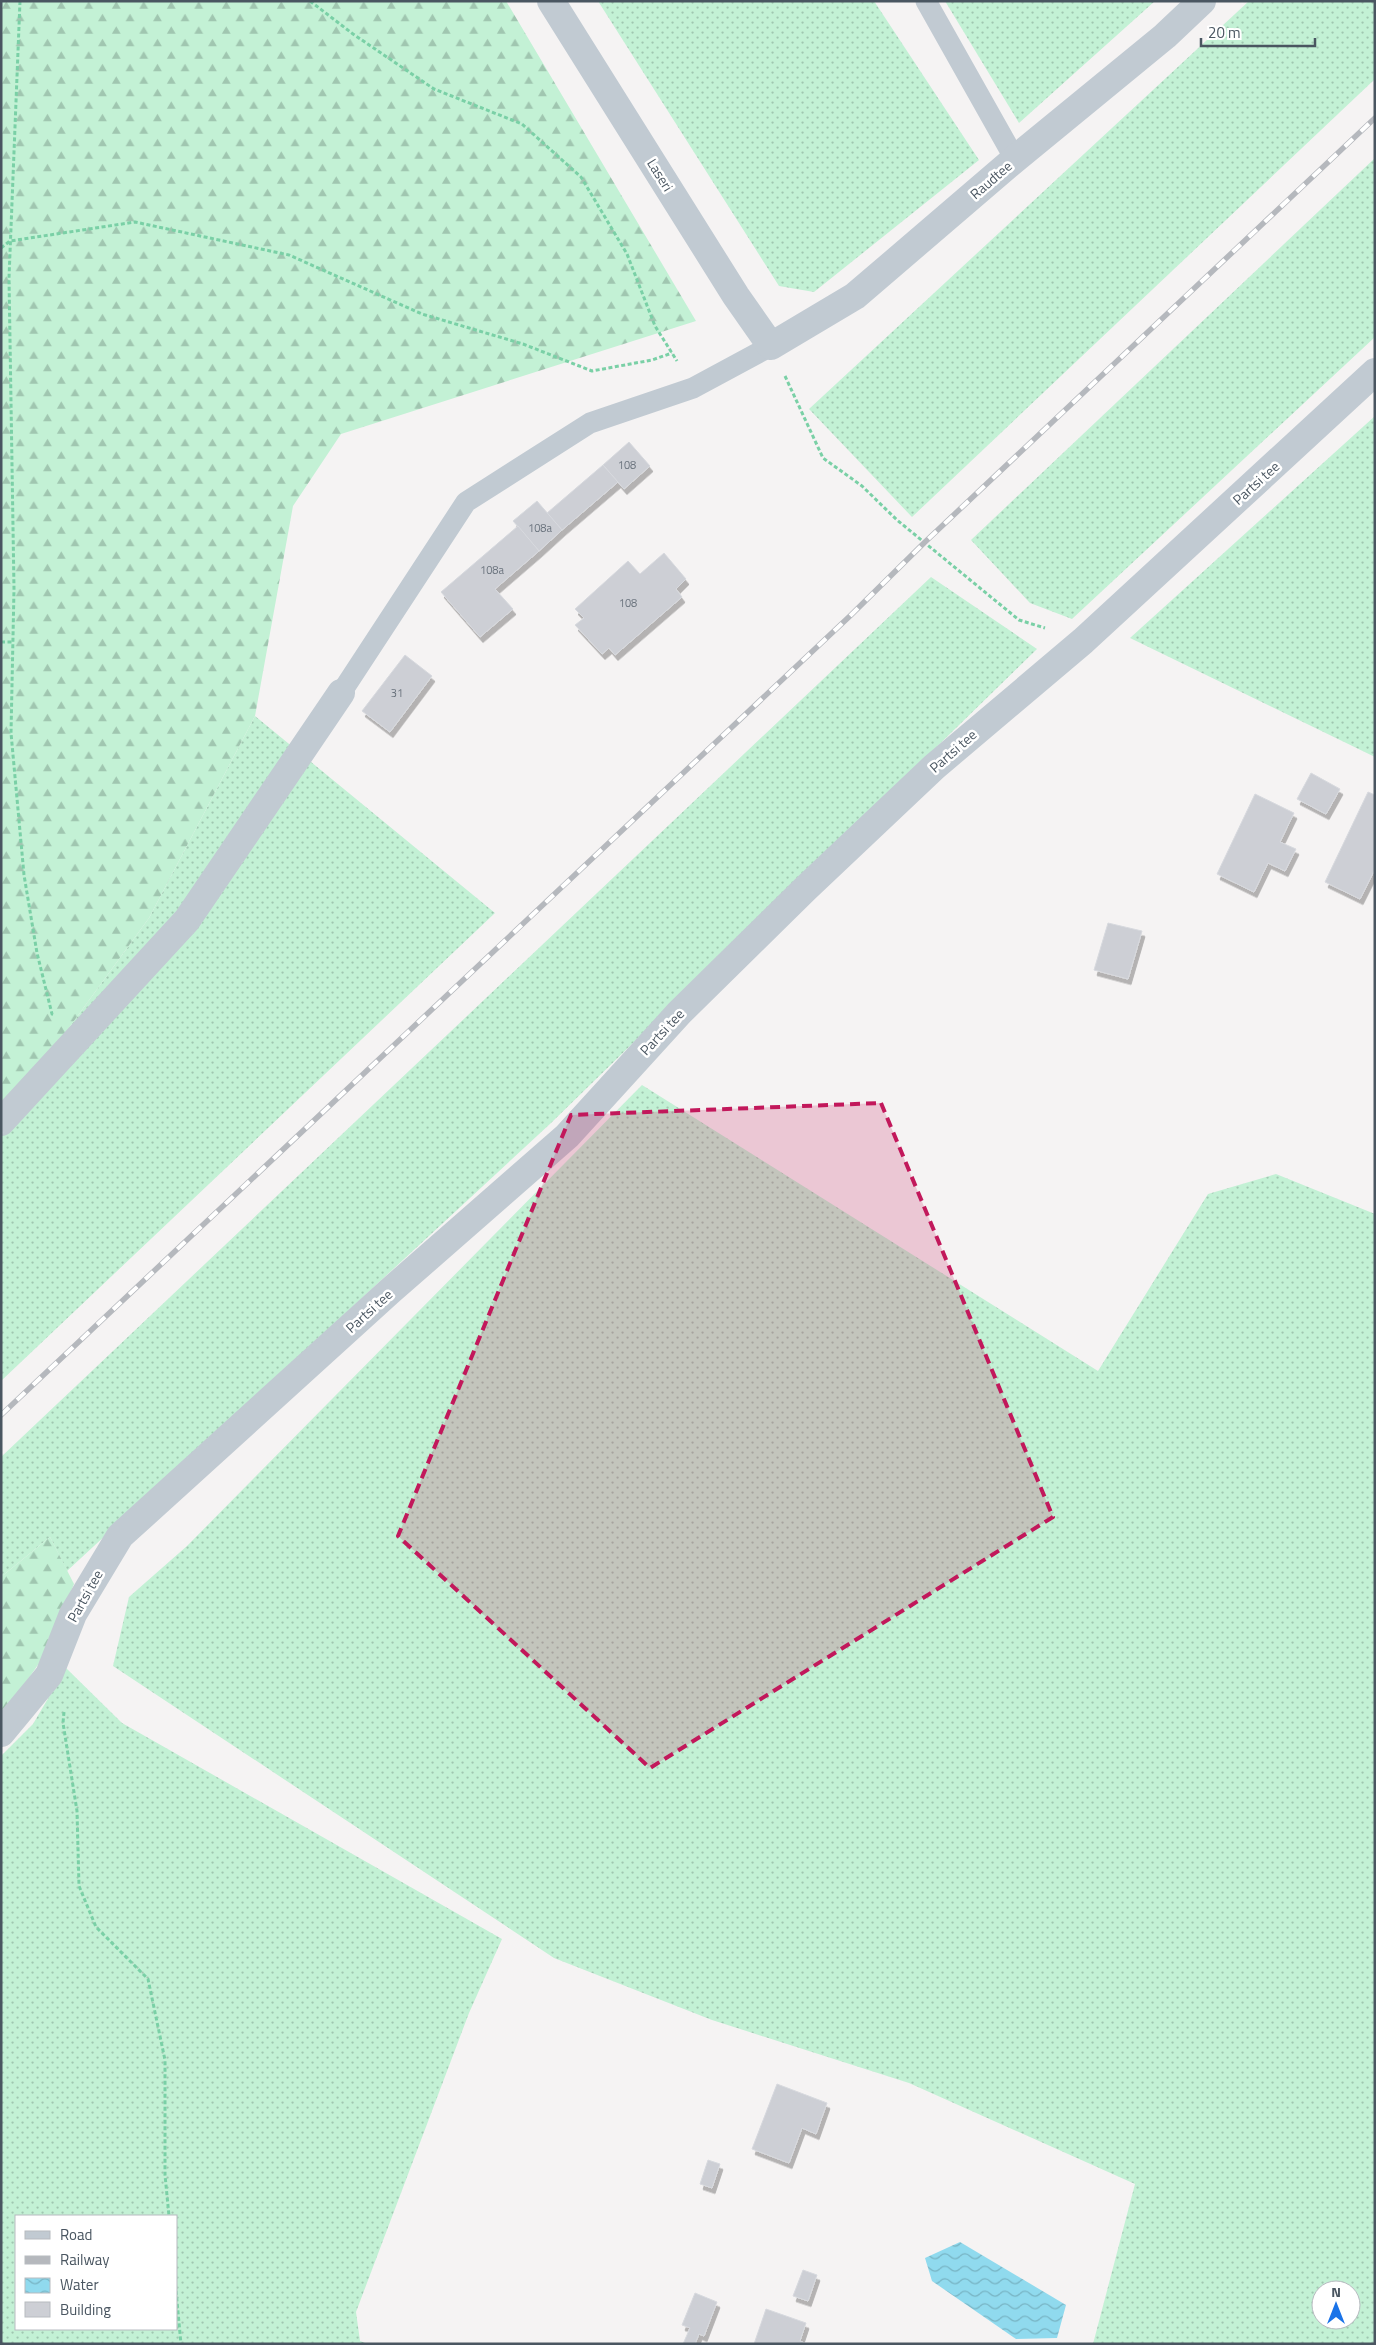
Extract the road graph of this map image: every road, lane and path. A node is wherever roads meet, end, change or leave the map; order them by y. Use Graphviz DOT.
graph roads {
  1 [pos="20,1"];
  2 [pos="310,1"];
  3 [pos="551,1"];
  4 [pos="926,1"];
  5 [pos="1202,1"];
  6 [pos="1015,159"];
  7 [pos="10,241"];
  8 [pos="1,248"];
  9 [pos="771,346"];
  10 [pos="672,353"];
  11 [pos="1375,372"];
  12 [pos="693,388"];
  13 [pos="1083,641"];
  14 [pos="1,642"];
  15 [pos="13,642"];
  16 [pos="341,694"];
  17 [pos="84,1031"];
  18 [pos="1,1122"];
  19 [pos="65,1704"];
  20 [pos="1,1733"];
  21 [pos="169,2215"];
  22 [pos="178,2312"];
  23 [pos="181,2344"];
  1 -- 7 [label="path"];
  2 -- 10 [label="path"];
  3 -- 9 [label="street, Laseri"];
  4 -- 6 [label="lane"];
  5 -- 6 [label="street, Raudtee"];
  6 -- 9 [label="street, Raudtee"];
  7 -- 8 [label="path"];
  7 -- 10 [label="path"];
  7 -- 15 [label="path"];
  9 -- 12 [label="lane"];
  9 -- 13 [label="path"];
  10 -- 12 [label="path"];
  11 -- 13 [label="street, Partsi tee"];
  12 -- 16 [label="lane"];
  13 -- 20 [label="street, Partsi tee"];
  14 -- 15 [label="path"];
  15 -- 17 [label="path"];
  16 -- 17 [label="street"];
  17 -- 18 [label="street"];
  19 -- 21 [label="path"];
  22 -- 23 [label="path"];
}
